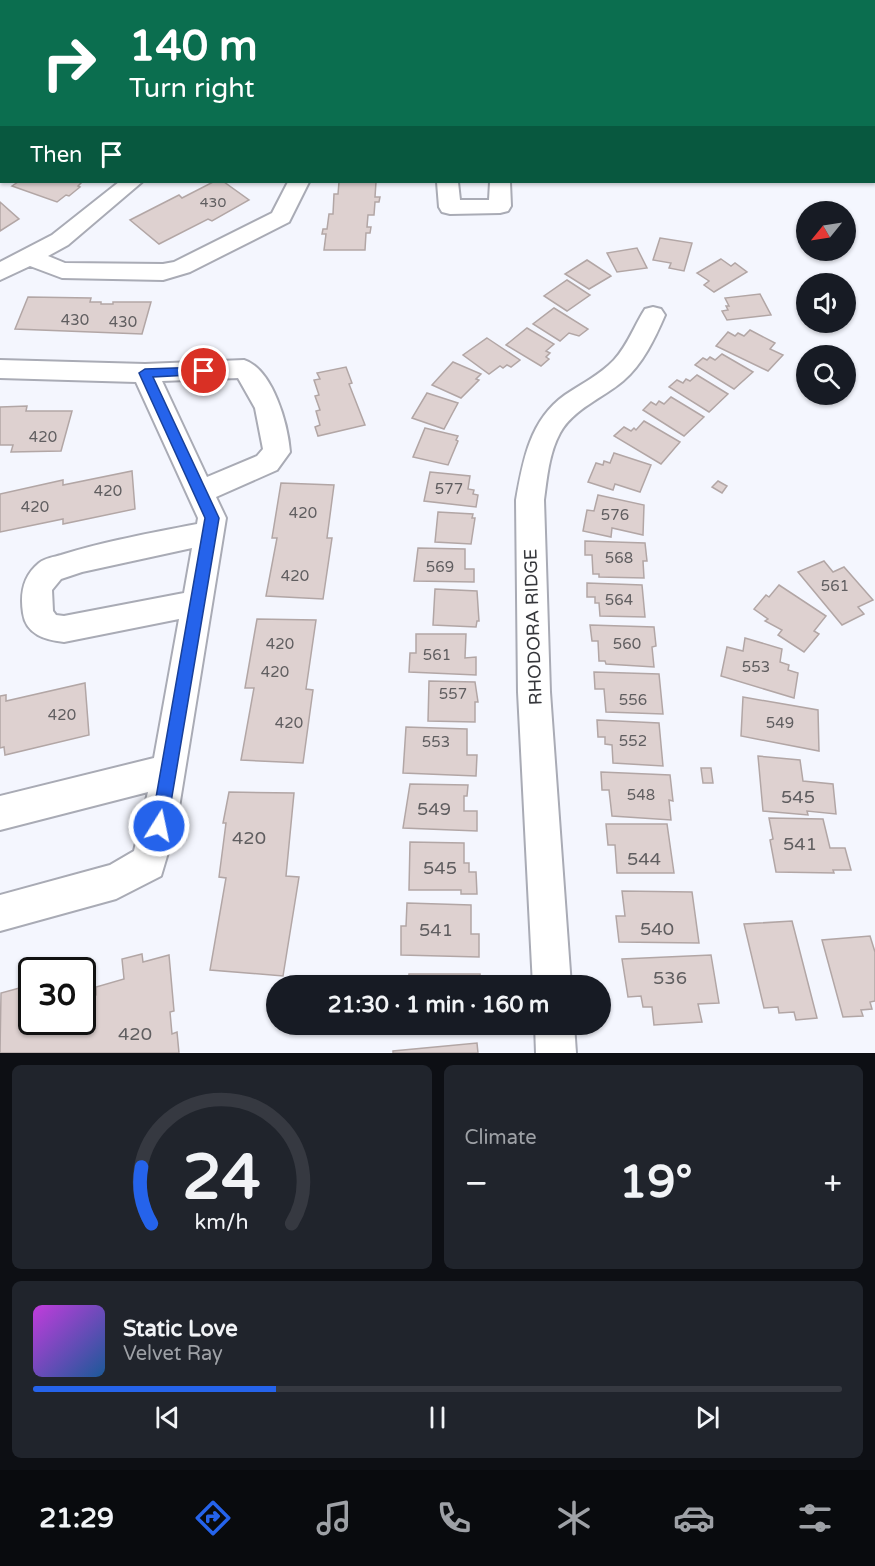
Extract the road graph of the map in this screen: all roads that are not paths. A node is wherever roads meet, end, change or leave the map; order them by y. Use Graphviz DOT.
graph roads {
  1 [pos="15,0"];
  2 [pos="26,0"];
  3 [pos="130,183"];
  4 [pos="298,183"];
  5 [pos="448,183"];
  6 [pos="500,183"];
  7 [pos="30,257"];
  8 [pos="0,272"];
  9 [pos="653,315"];
  10 [pos="0,369"];
  11 [pos="145,373"];
  12 [pos="200,492"];
  13 [pos="209,533"];
  14 [pos="197,603"];
  15 [pos="168,771"];
  16 [pos="0,813"];
  17 [pos="0,913"];
  18 [pos="551,975"];
  19 [pos="555,1035"];
  20 [pos="556,1053"];
  1 -- 2 [label="street"];
  3 -- 7 [label="street"];
  4 -- 7 [label="street"];
  5 -- 6 [label="street"];
  7 -- 8 [label="street"];
  9 -- 18 [label="street, RHODORA RIDGE"];
  10 -- 11 [label="street"];
  11 -- 12 [label="street"];
  11 -- 12 [label="street"];
  12 -- 13 [label="street"];
  13 -- 14 [label="street"];
  13 -- 14 [label="street"];
  14 -- 15 [label="street"];
  15 -- 16 [label="street"];
  15 -- 17 [label="street"];
  19 -- 20 [label="street"];
}
